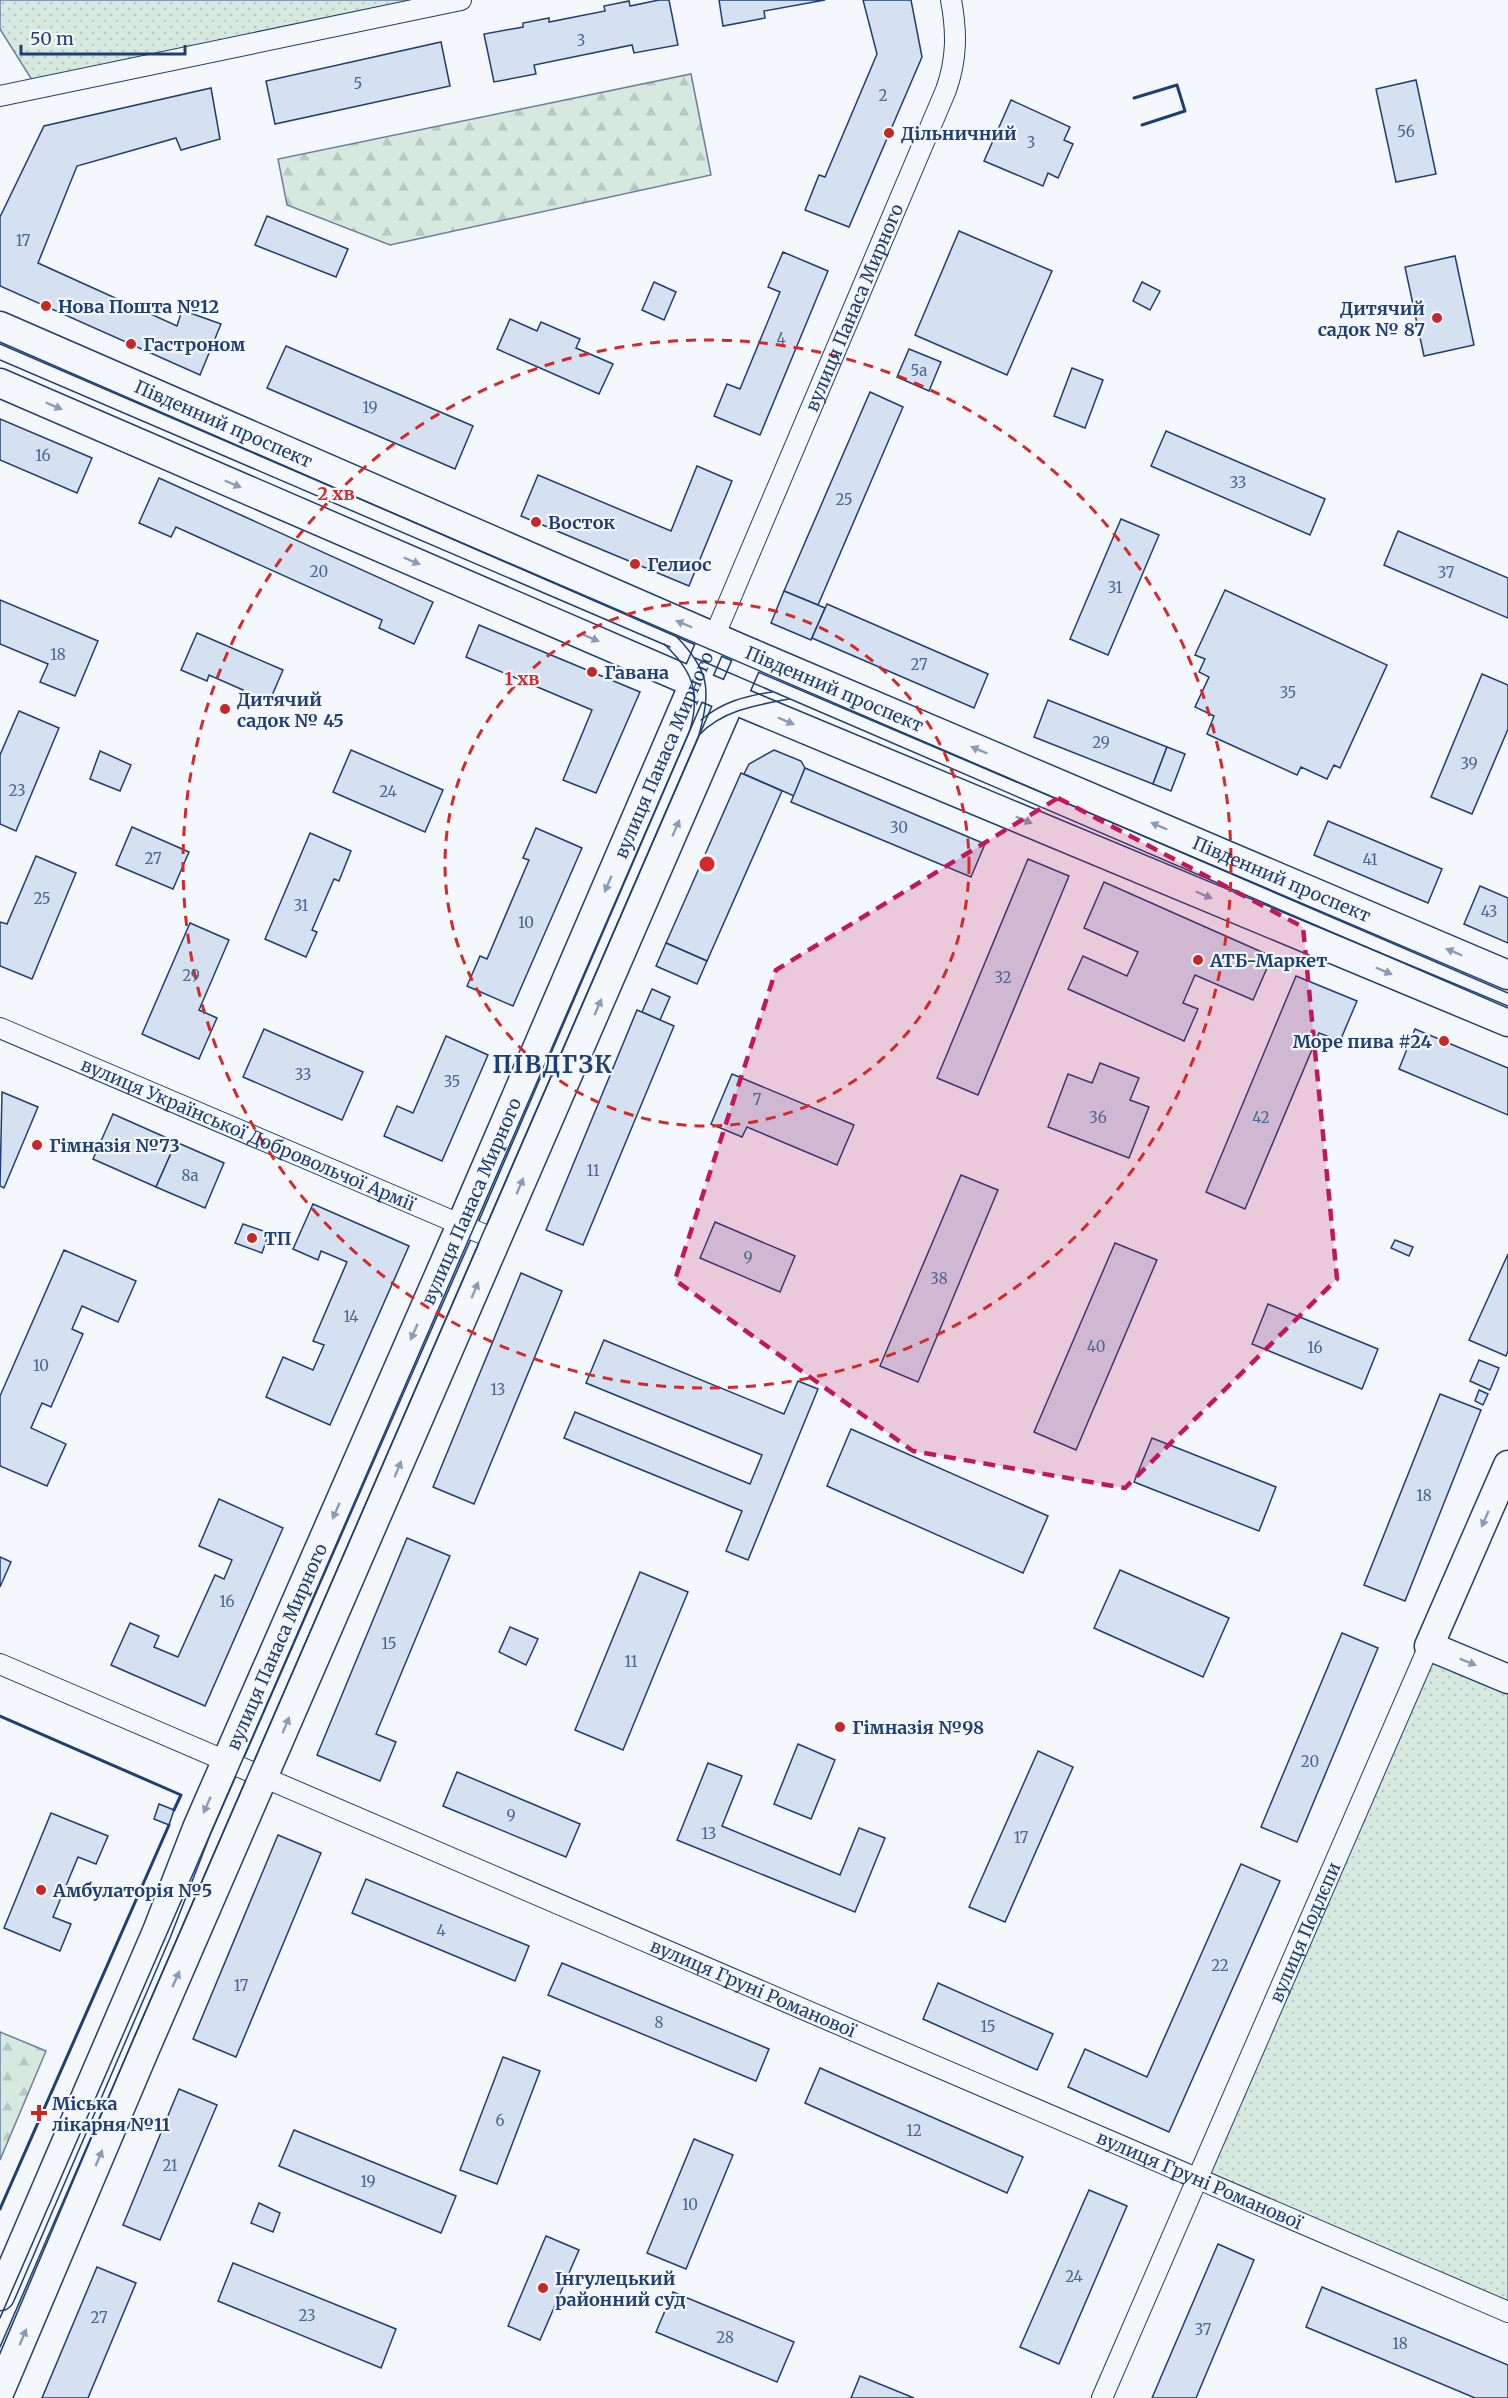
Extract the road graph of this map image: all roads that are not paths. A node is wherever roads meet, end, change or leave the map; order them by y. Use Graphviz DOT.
graph roads {
  1 [pos="461,0"];
  2 [pos="951,0"];
  3 [pos="0,96"];
  4 [pos="0,326"];
  5 [pos="0,383"];
  6 [pos="714,637"];
  7 [pos="751,653"];
  8 [pos="694,683"];
  9 [pos="732,698"];
  10 [pos="1508,975"];
  11 [pos="1508,1022"];
  12 [pos="0,1028"];
  13 [pos="461,1225"];
  14 [pos="497,1240"];
  15 [pos="1508,1465"];
  16 [pos="1429,1646"];
  17 [pos="0,1664"];
  18 [pos="1508,1678"];
  19 [pos="226,1762"];
  20 [pos="263,1779"];
  21 [pos="1196,2179"];
  22 [pos="0,2296"];
  23 [pos="1508,2312"];
  24 [pos="0,2391"];
  25 [pos="1102,2398"];
  1 -- 3 [label="street"];
  2 -- 6 [label="street, вулиця Панаса Мирного"];
  6 -- 4 [label="main road, Південний проспект, one-way"];
  5 -- 8 [label="main road, one-way"];
  6 -- 7 [label="main road, Південний проспект"];
  6 -- 8 [label="main road, вулиця Панаса Мирного"];
  7 -- 9 [label="main road"];
  10 -- 7 [label="main road, Південний проспект, one-way"];
  8 -- 9 [label="main road"];
  8 -- 13 [label="main road, вулиця Панаса Мирного, one-way"];
  9 -- 11 [label="main road, one-way"];
  14 -- 9 [label="main road, one-way"];
  12 -- 13 [label="street, вулиця Української Добровольчої Армії"];
  13 -- 14 [label="street, вулиця Української Добровольчої Армії"];
  13 -- 19 [label="main road, вулиця Панаса Мирного, one-way"];
  20 -- 14 [label="main road, one-way"];
  15 -- 16 [label="main road, вулиця Подлєпи, one-way"];
  16 -- 18 [label="main road, one-way"];
  16 -- 21 [label="street, вулиця Подлєпи"];
  17 -- 19 [label="street, вулиця Груні Романової"];
  19 -- 20 [label="street, вулиця Груні Романової"];
  19 -- 22 [label="main road, вулиця Панаса Мирного, one-way"];
  20 -- 21 [label="street, вулиця Груні Романової"];
  24 -- 20 [label="main road, one-way"];
  21 -- 23 [label="street, вулиця Груні Романової"];
  21 -- 25 [label="street, вулиця Подлєпи"];
}
